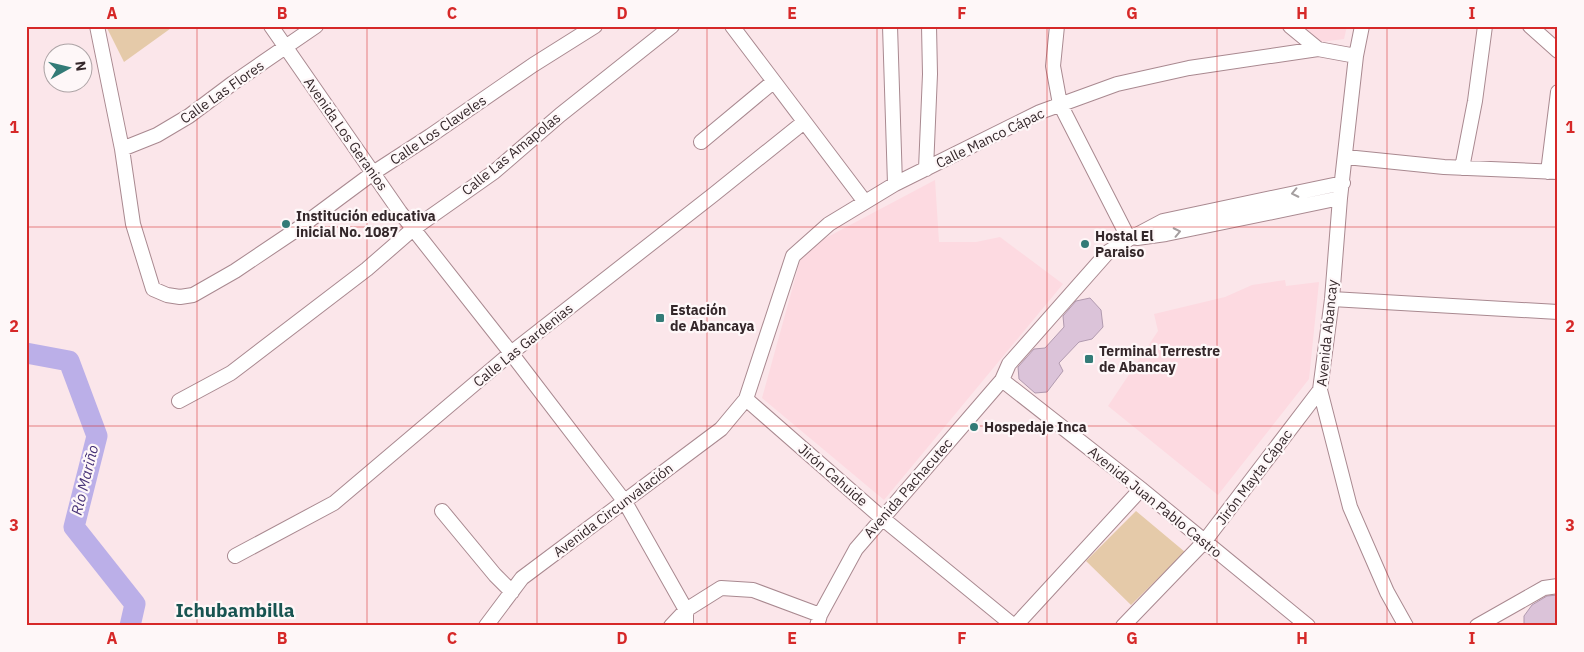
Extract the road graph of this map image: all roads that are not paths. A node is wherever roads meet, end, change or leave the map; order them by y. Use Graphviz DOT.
graph roads {
  1 [pos="97,26"];
  2 [pos="271,26"];
  3 [pos="316,26"];
  4 [pos="595,26"];
  5 [pos="672,26"];
  6 [pos="732,26"];
  7 [pos="890,26"];
  8 [pos="929,26"];
  9 [pos="1057,26"];
  10 [pos="1290,26"];
  11 [pos="1362,26"];
  12 [pos="1485,26"];
  13 [pos="1530,26"];
  14 [pos="286,48"];
  15 [pos="1318,49"];
  16 [pos="1558,51"];
  17 [pos="1356,56"];
  18 [pos="773,82"];
  19 [pos="1558,92"];
  20 [pos="1060,104"];
  21 [pos="804,122"];
  22 [pos="701,142"];
  23 [pos="122,150"];
  24 [pos="1346,157"];
  25 [pos="1462,168"];
  26 [pos="926,169"];
  27 [pos="1553,172"];
  28 [pos="373,173"];
  29 [pos="1343,183"];
  30 [pos="895,184"];
  31 [pos="1340,198"];
  32 [pos="865,202"];
  33 [pos="413,229"];
  34 [pos="1129,239"];
  35 [pos="1332,299"];
  36 [pos="1558,312"];
  37 [pos="511,353"];
  38 [pos="1002,380"];
  39 [pos="1320,390"];
  40 [pos="746,399"];
  41 [pos="179,400"];
  42 [pos="1141,489"];
  43 [pos="625,502"];
  44 [pos="442,511"];
  45 [pos="882,518"];
  46 [pos="1204,542"];
  47 [pos="236,556"];
  48 [pos="1558,586"];
  49 [pos="512,592"];
  50 [pos="686,610"];
  51 [pos="819,622"];
  52 [pos="486,626"];
  53 [pos="671,626"];
  54 [pos="686,626"];
  55 [pos="1015,626"];
  56 [pos="1123,626"];
  57 [pos="1308,626"];
  58 [pos="1406,626"];
  59 [pos="1476,626"];
  1 -- 23 [label="street"];
  2 -- 14 [label="street, Avenida Los Geranios"];
  3 -- 14 [label="street, Calle Las Flores"];
  4 -- 28 [label="street, Calle Los Claveles"];
  5 -- 33 [label="street, Calle Las Amapolas"];
  6 -- 18 [label="street"];
  7 -- 30 [label="street"];
  8 -- 26 [label="street"];
  9 -- 20 [label="street"];
  10 -- 15 [label="street"];
  11 -- 17 [label="street, Avenida Abancay"];
  12 -- 25 [label="street"];
  13 -- 16 [label="street"];
  14 -- 23 [label="street, Calle Las Flores"];
  14 -- 28 [label="street, Avenida Los Geranios"];
  15 -- 17 [label="street, Calle Manco Cápac"];
  15 -- 20 [label="street, Calle Manco Cápac"];
  17 -- 24 [label="street, Avenida Abancay"];
  18 -- 21 [label="street"];
  18 -- 22 [label="street"];
  19 -- 27 [label="street"];
  20 -- 26 [label="street, Calle Manco Cápac"];
  20 -- 34 [label="street"];
  21 -- 32 [label="street"];
  21 -- 37 [label="street, Calle Las Gardenias"];
  23 -- 28 [label="street, Calle Los Claveles"];
  24 -- 25 [label="street"];
  24 -- 29 [label="street, Avenida Abancay"];
  25 -- 27 [label="street"];
  26 -- 30 [label="street, Calle Manco Cápac"];
  28 -- 33 [label="street, Avenida Los Geranios"];
  29 -- 31 [label="street, Avenida Abancay"];
  29 -- 34 [label="street, Avenida Pachacutec, one-way"];
  30 -- 32 [label="street, Calle Manco Cápac"];
  34 -- 31 [label="street, Avenida Pachacutec, one-way"];
  31 -- 35 [label="street, Avenida Abancay"];
  32 -- 40 [label="street, Calle Manco Cápac"];
  33 -- 37 [label="street, Avenida Los Geranios"];
  33 -- 41 [label="street, Calle Las Amapolas"];
  34 -- 38 [label="street, Avenida Pachacutec"];
  35 -- 36 [label="street"];
  35 -- 39 [label="street, Avenida Abancay"];
  37 -- 43 [label="street, Avenida Los Geranios"];
  37 -- 47 [label="street, Calle Las Gardenias"];
  38 -- 42 [label="street, Avenida Juan Pablo Castro"];
  38 -- 45 [label="street, Avenida Pachacutec"];
  39 -- 46 [label="street, Jirón Mayta Cápac"];
  39 -- 58 [label="street, Avenida Abancay"];
  40 -- 43 [label="street, Avenida Circunvalación"];
  40 -- 45 [label="street, Jirón Cahuide"];
  42 -- 46 [label="street, Avenida Juan Pablo Castro"];
  42 -- 55 [label="street"];
  43 -- 49 [label="street, Avenida Circunvalación"];
  43 -- 50 [label="street, Avenida Los Geranios"];
  44 -- 49 [label="street"];
  45 -- 51 [label="street, Avenida Pachacutec"];
  45 -- 55 [label="street, Jirón Cahuide"];
  46 -- 56 [label="street, Jirón Mayta Cápac"];
  46 -- 57 [label="street, Avenida Juan Pablo Castro"];
  48 -- 59 [label="street"];
  49 -- 52 [label="street, Avenida Circunvalación"];
  50 -- 51 [label="street"];
  50 -- 53 [label="street"];
  50 -- 54 [label="street"];
}
